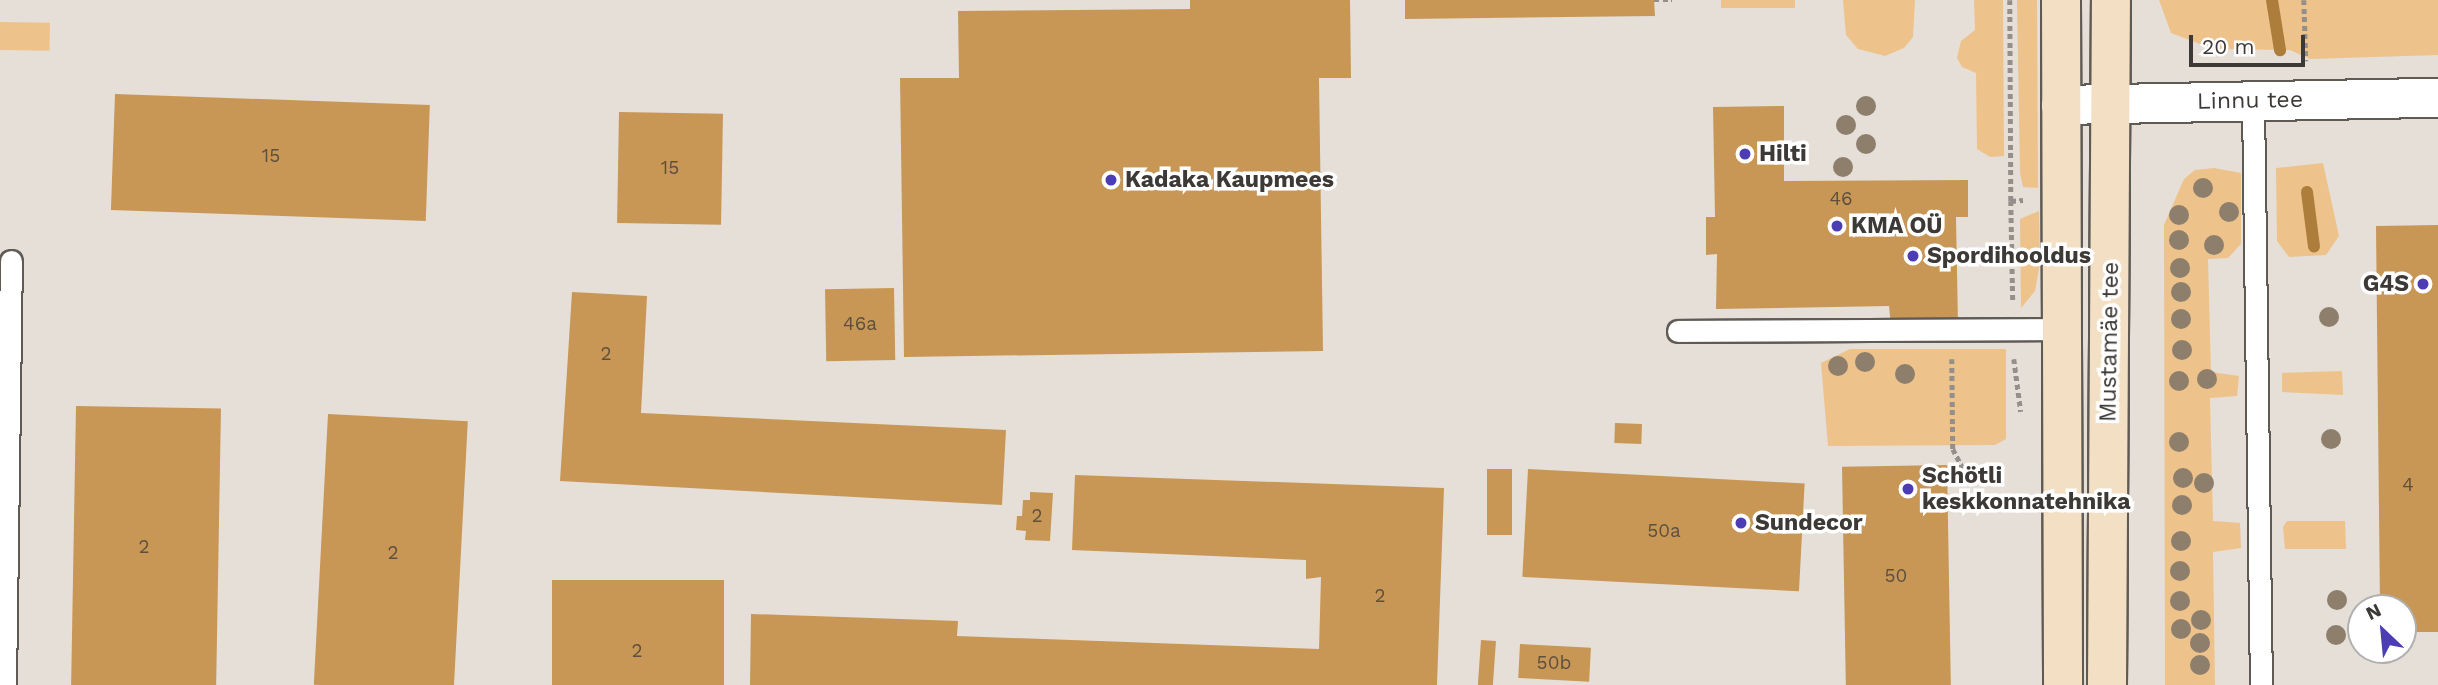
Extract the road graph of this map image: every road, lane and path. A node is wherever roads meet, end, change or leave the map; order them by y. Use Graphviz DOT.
graph roads {
  1 [pos="1654,0"];
  2 [pos="1672,0"];
  3 [pos="2010,0"];
  4 [pos="2061,0"];
  5 [pos="2111,0"];
  6 [pos="2304,0"];
  7 [pos="2306,62"];
  8 [pos="2438,98"];
  9 [pos="2253,101"];
  10 [pos="2113,104"];
  11 [pos="2061,106"];
  12 [pos="2030,200"];
  13 [pos="11,261"];
  14 [pos="1952,329"];
  15 [pos="2062,329"];
  16 [pos="1678,331"];
  17 [pos="1972,486"];
  18 [pos="5,685"];
  19 [pos="2063,685"];
  20 [pos="2107,685"];
  21 [pos="2261,685"];
  1 -- 2 [label="path"];
  3 -- 12 [label="path"];
  4 -- 11 [label="main road, Mustamäe tee"];
  5 -- 10 [label="main road, Mustamäe tee"];
  6 -- 7 [label="path"];
  8 -- 9 [label="street, Linnu tee"];
  9 -- 10 [label="street, Linnu tee"];
  9 -- 21 [label="lane"];
  10 -- 11 [label="street, Linnu tee"];
  10 -- 20 [label="main road, Mustamäe tee"];
  11 -- 15 [label="main road, Mustamäe tee"];
  13 -- 18 [label="lane"];
  14 -- 15 [label="lane"];
  14 -- 16 [label="lane"];
  14 -- 17 [label="path"];
  15 -- 19 [label="main road, Mustamäe tee"];
}
